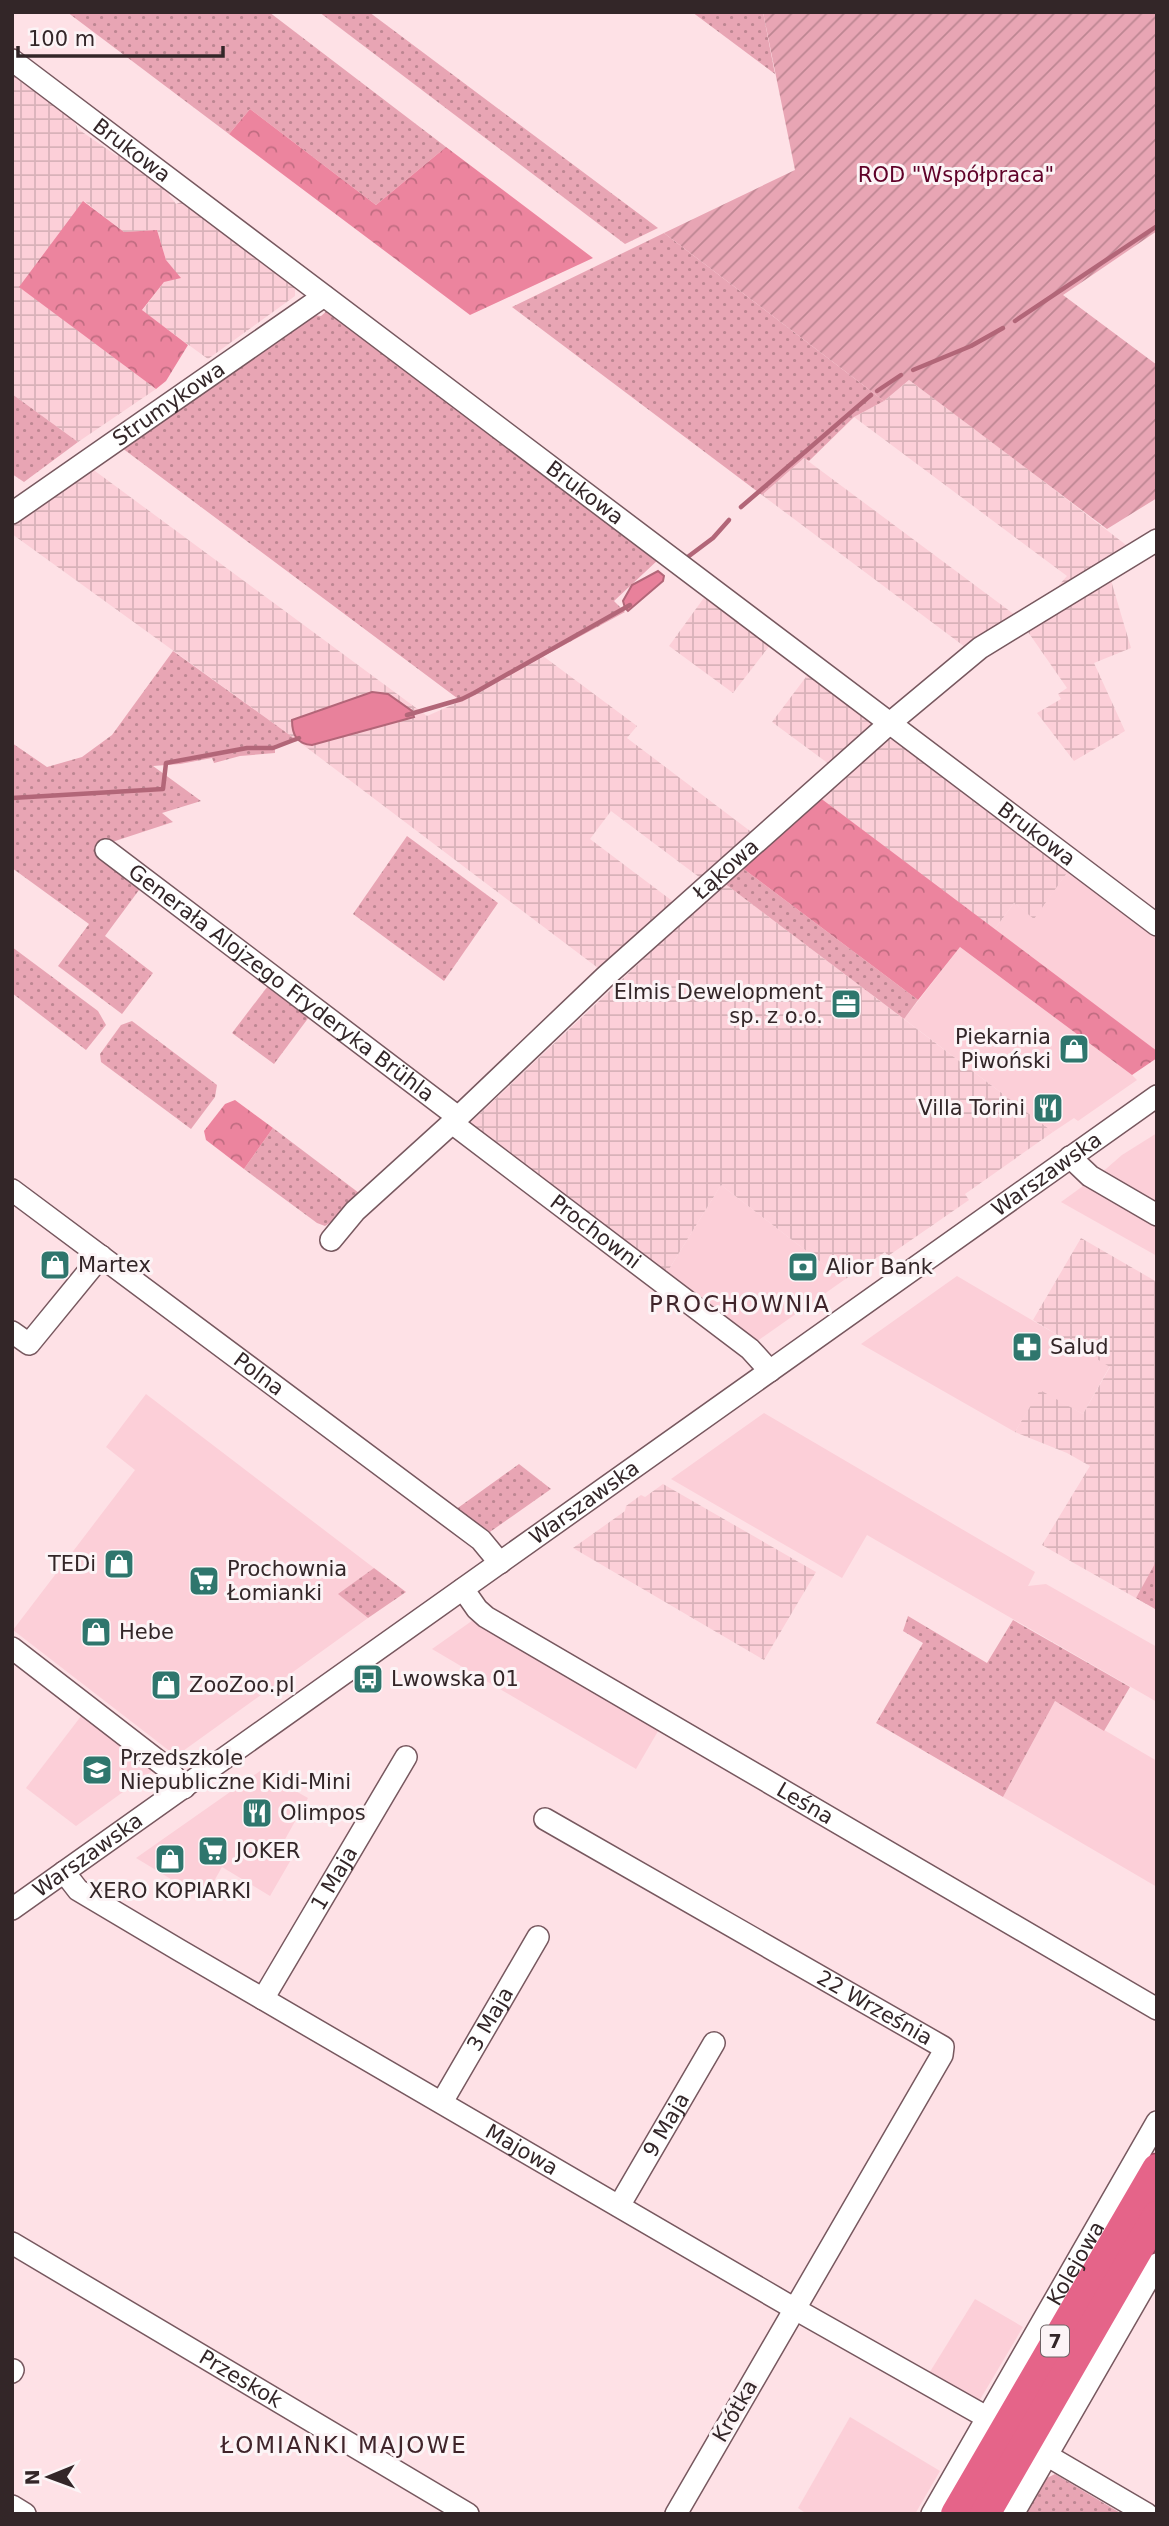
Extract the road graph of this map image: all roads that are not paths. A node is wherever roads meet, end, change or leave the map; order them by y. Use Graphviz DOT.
graph roads {
  1 [pos="12,60"];
  2 [pos="324,296"];
  3 [pos="12,513"];
  4 [pos="1157,540"];
  5 [pos="890,723"];
  6 [pos="106,850"];
  7 [pos="1157,925"];
  8 [pos="1157,1096"];
  9 [pos="455,1120"];
  10 [pos="1070,1157"];
  11 [pos="12,1190"];
  12 [pos="1157,1215"];
  13 [pos="331,1240"];
  14 [pos="101,1256"];
  15 [pos="12,1332"];
  16 [pos="770,1371"];
  17 [pos="500,1563"];
  18 [pos="463,1589"];
  19 [pos="12,1648"];
  20 [pos="406,1757"];
  21 [pos="184,1788"];
  22 [pos="545,1819"];
  23 [pos="64,1872"];
  24 [pos="12,1909"];
  25 [pos="538,1937"];
  26 [pos="263,1999"];
  27 [pos="1157,2009"];
  28 [pos="714,2043"];
  29 [pos="442,2102"];
  30 [pos="1157,2122"];
  31 [pos="1157,2169"];
  32 [pos="619,2206"];
  33 [pos="1157,2217"];
  34 [pos="12,2243"];
  35 [pos="1157,2264"];
  36 [pos="795,2309"];
  37 [pos="988,2418"];
  38 [pos="1048,2456"];
  39 [pos="12,2507"];
  40 [pos="25,2514"];
  41 [pos="468,2514"];
  42 [pos="676,2514"];
  43 [pos="932,2514"];
  44 [pos="956,2514"];
  45 [pos="985,2514"];
  46 [pos="1013,2514"];
  47 [pos="1147,2514"];
  1 -- 2 [label="street, Brukowa"];
  2 -- 3 [label="street, Strumykowa"];
  2 -- 5 [label="street, Brukowa"];
  4 -- 5 [label="street, Łąkowa"];
  5 -- 7 [label="street, Brukowa"];
  5 -- 9 [label="street, Łąkowa"];
  6 -- 9 [label="street, Generała Alojzego Fryderyka Brühla"];
  8 -- 10 [label="street, Warszawska"];
  9 -- 13 [label="street, Łąkowa"];
  9 -- 16 [label="street, Prochowni"];
  10 -- 12 [label="street"];
  10 -- 16 [label="street, Warszawska"];
  11 -- 14 [label="street, Polna"];
  14 -- 15 [label="street"];
  14 -- 17 [label="street, Polna"];
  16 -- 17 [label="street, Warszawska"];
  17 -- 18 [label="street, Warszawska"];
  18 -- 21 [label="street, Warszawska"];
  18 -- 27 [label="street, Leśna"];
  19 -- 21 [label="street"];
  20 -- 26 [label="street, 1 Maja"];
  21 -- 23 [label="street, Warszawska"];
  22 -- 36 [label="street, 22 Września"];
  23 -- 24 [label="street, Warszawska"];
  23 -- 26 [label="street, Majowa"];
  25 -- 29 [label="street, 3 Maja"];
  26 -- 29 [label="street, Majowa"];
  28 -- 32 [label="street, 9 Maja"];
  29 -- 32 [label="street, Majowa"];
  30 -- 37 [label="street, Kolejowa"];
  31 -- 44 [label="highway, Kolejowa / 7"];
  32 -- 36 [label="street, Majowa"];
  33 -- 45 [label="highway, 7"];
  34 -- 41 [label="street, Przeskok"];
  35 -- 38 [label="street"];
  36 -- 37 [label="street, Majowa"];
  36 -- 42 [label="street, Krótka"];
  37 -- 43 [label="street, Kolejowa"];
  38 -- 46 [label="street"];
  38 -- 47 [label="street"];
  39 -- 40 [label="street"];
}
